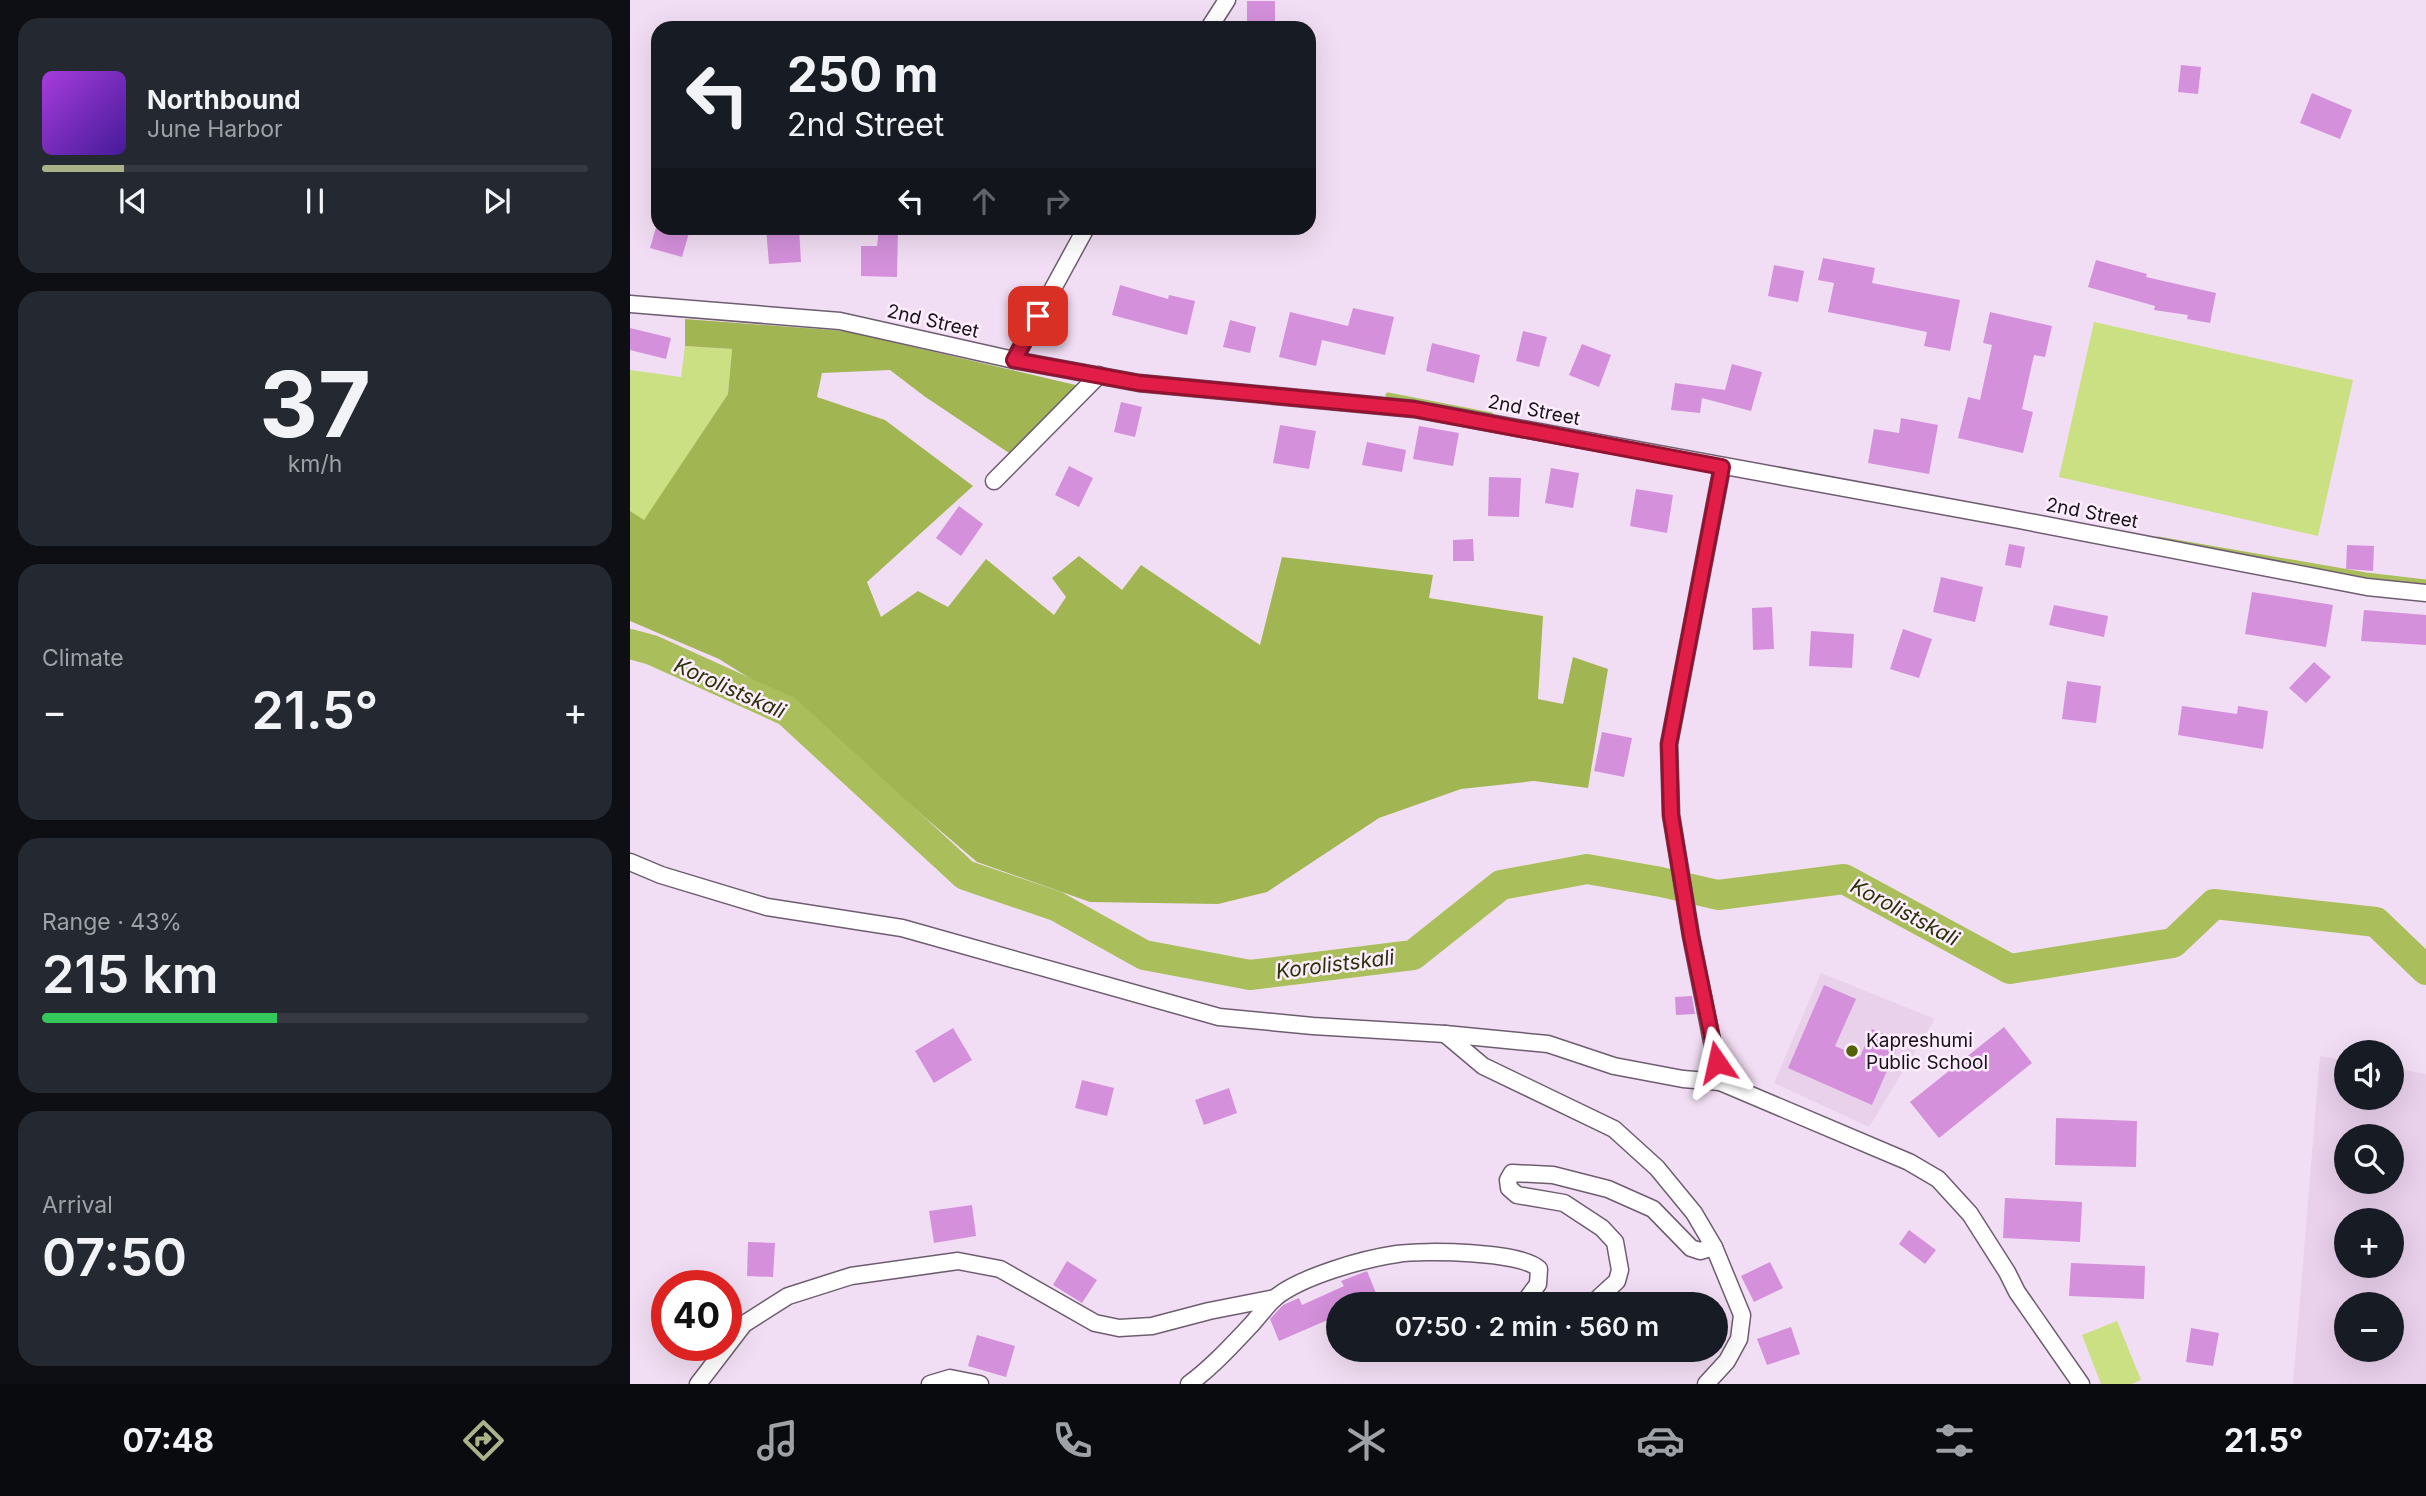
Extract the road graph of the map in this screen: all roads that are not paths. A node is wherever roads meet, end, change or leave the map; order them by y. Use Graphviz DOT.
graph roads {
  1 [pos="1227,0"];
  2 [pos="1214,21"];
  3 [pos="1082,235"];
  4 [pos="630,304"];
  5 [pos="1014,360"];
  6 [pos="1099,376"];
  7 [pos="1722,467"];
  8 [pos="994,481"];
  9 [pos="2426,593"];
  10 [pos="630,862"];
  11 [pos="1445,1034"];
  12 [pos="1720,1082"];
  13 [pos="1714,1247"];
  14 [pos="1532,1292"];
  15 [pos="1606,1292"];
  16 [pos="1275,1298"];
  17 [pos="698,1384"];
  18 [pos="930,1384"];
  19 [pos="980,1384"];
  20 [pos="1189,1384"];
  21 [pos="1706,1384"];
  22 [pos="2081,1384"];
  1 -- 2 [label="street"];
  3 -- 5 [label="street"];
  4 -- 5 [label="street, 2nd Street"];
  5 -- 6 [label="street, 2nd Street"];
  6 -- 7 [label="street, 2nd Street"];
  6 -- 8 [label="street"];
  7 -- 9 [label="street, 2nd Street"];
  7 -- 12 [label="street"];
  10 -- 11 [label="street"];
  11 -- 12 [label="street"];
  11 -- 13 [label="street"];
  12 -- 22 [label="street"];
  13 -- 15 [label="street"];
  13 -- 21 [label="street"];
  14 -- 16 [label="street"];
  16 -- 17 [label="street"];
  16 -- 20 [label="street"];
  18 -- 19 [label="street"];
}
